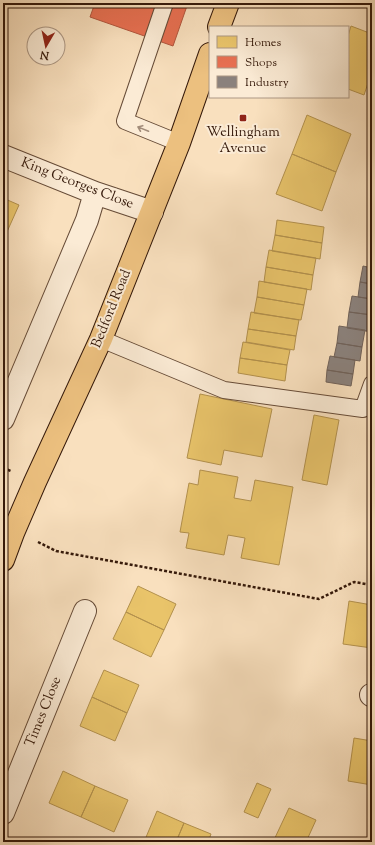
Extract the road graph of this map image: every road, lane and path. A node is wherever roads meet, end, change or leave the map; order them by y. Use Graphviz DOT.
graph roads {
  1 [pos="165,3"];
  2 [pos="228,3"];
  3 [pos="219,26"];
  4 [pos="209,57"];
  5 [pos="180,143"];
  6 [pos="3,156"];
  7 [pos="96,193"];
  8 [pos="152,212"];
  9 [pos="100,339"];
  10 [pos="372,384"];
  11 [pos="3,419"];
  12 [pos="35,541"];
  13 [pos="3,560"];
  14 [pos="372,584"];
  15 [pos="85,611"];
  16 [pos="3,813"];
  5 -- 1 [label="lane, one-way"];
  2 -- 3 [label="main road"];
  4 -- 5 [label="main road, Bedford Road"];
  5 -- 8 [label="main road, Bedford Road"];
  6 -- 7 [label="street, King Georges Close"];
  7 -- 8 [label="street, King Georges Close"];
  7 -- 11 [label="street"];
  8 -- 9 [label="main road, Bedford Road"];
  9 -- 10 [label="lane"];
  9 -- 13 [label="main road, Bedford Road"];
  12 -- 14 [label="path"];
  15 -- 16 [label="street, Times Close"];
}
